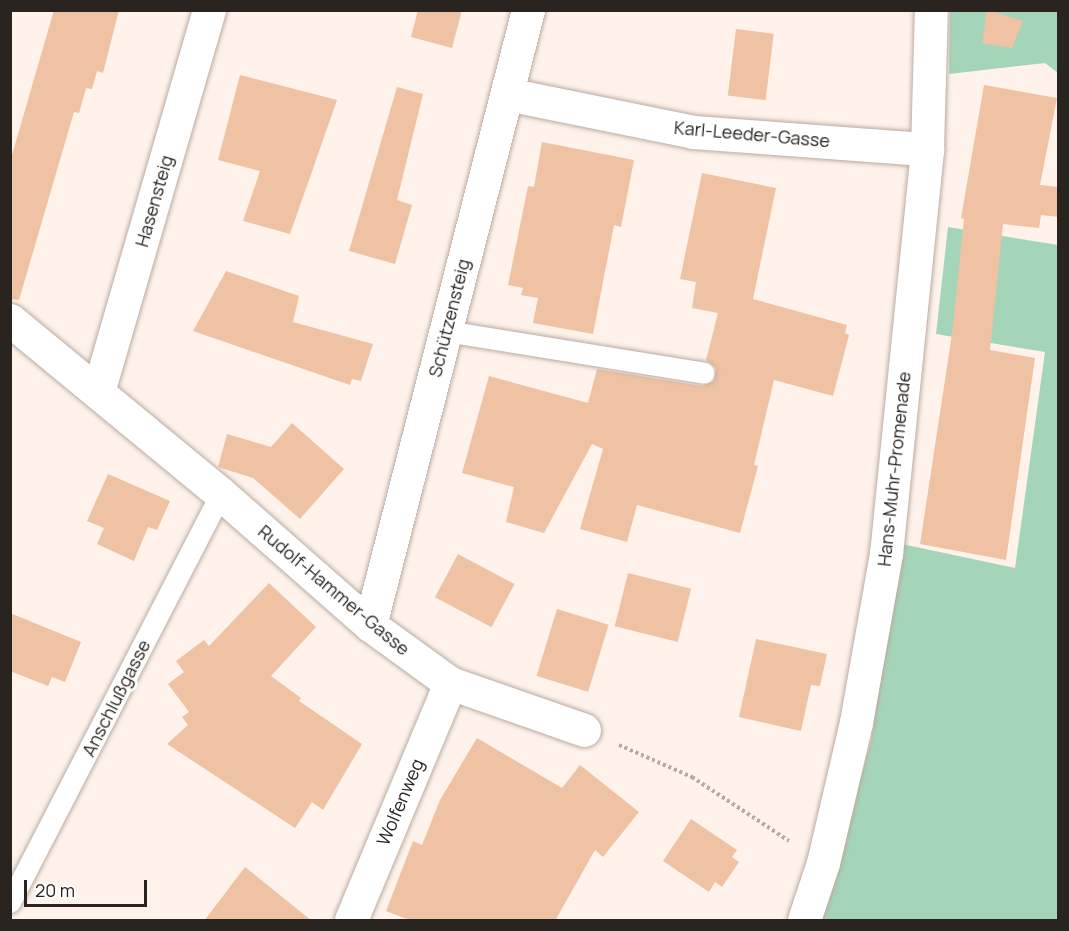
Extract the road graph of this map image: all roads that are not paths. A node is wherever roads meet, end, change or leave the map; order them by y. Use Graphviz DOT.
graph roads {
  1 [pos="209,10"];
  2 [pos="528,10"];
  3 [pos="931,10"];
  4 [pos="507,94"];
  5 [pos="927,149"];
  6 [pos="10,320"];
  7 [pos="446,331"];
  8 [pos="704,373"];
  9 [pos="98,392"];
  10 [pos="221,494"];
  11 [pos="370,625"];
  12 [pos="450,683"];
  13 [pos="584,730"];
  14 [pos="10,902"];
  15 [pos="351,921"];
  16 [pos="804,921"];
  1 -- 9 [label="street, Hasensteig"];
  2 -- 4 [label="street, Schützensteig"];
  3 -- 5 [label="street, Hans-Muhr-Promenade"];
  4 -- 5 [label="street, Karl-Leeder-Gasse"];
  4 -- 7 [label="street, Schützensteig"];
  5 -- 16 [label="street, Hans-Muhr-Promenade"];
  6 -- 9 [label="street, Rudolf-Hammer-Gasse"];
  7 -- 8 [label="lane"];
  7 -- 11 [label="street, Schützensteig"];
  9 -- 10 [label="street, Rudolf-Hammer-Gasse"];
  10 -- 11 [label="street, Rudolf-Hammer-Gasse"];
  10 -- 14 [label="lane, Anschlußgasse"];
  11 -- 12 [label="street, Rudolf-Hammer-Gasse"];
  12 -- 13 [label="street, Rudolf-Hammer-Gasse"];
  12 -- 15 [label="street, Wolfenweg"];
}
